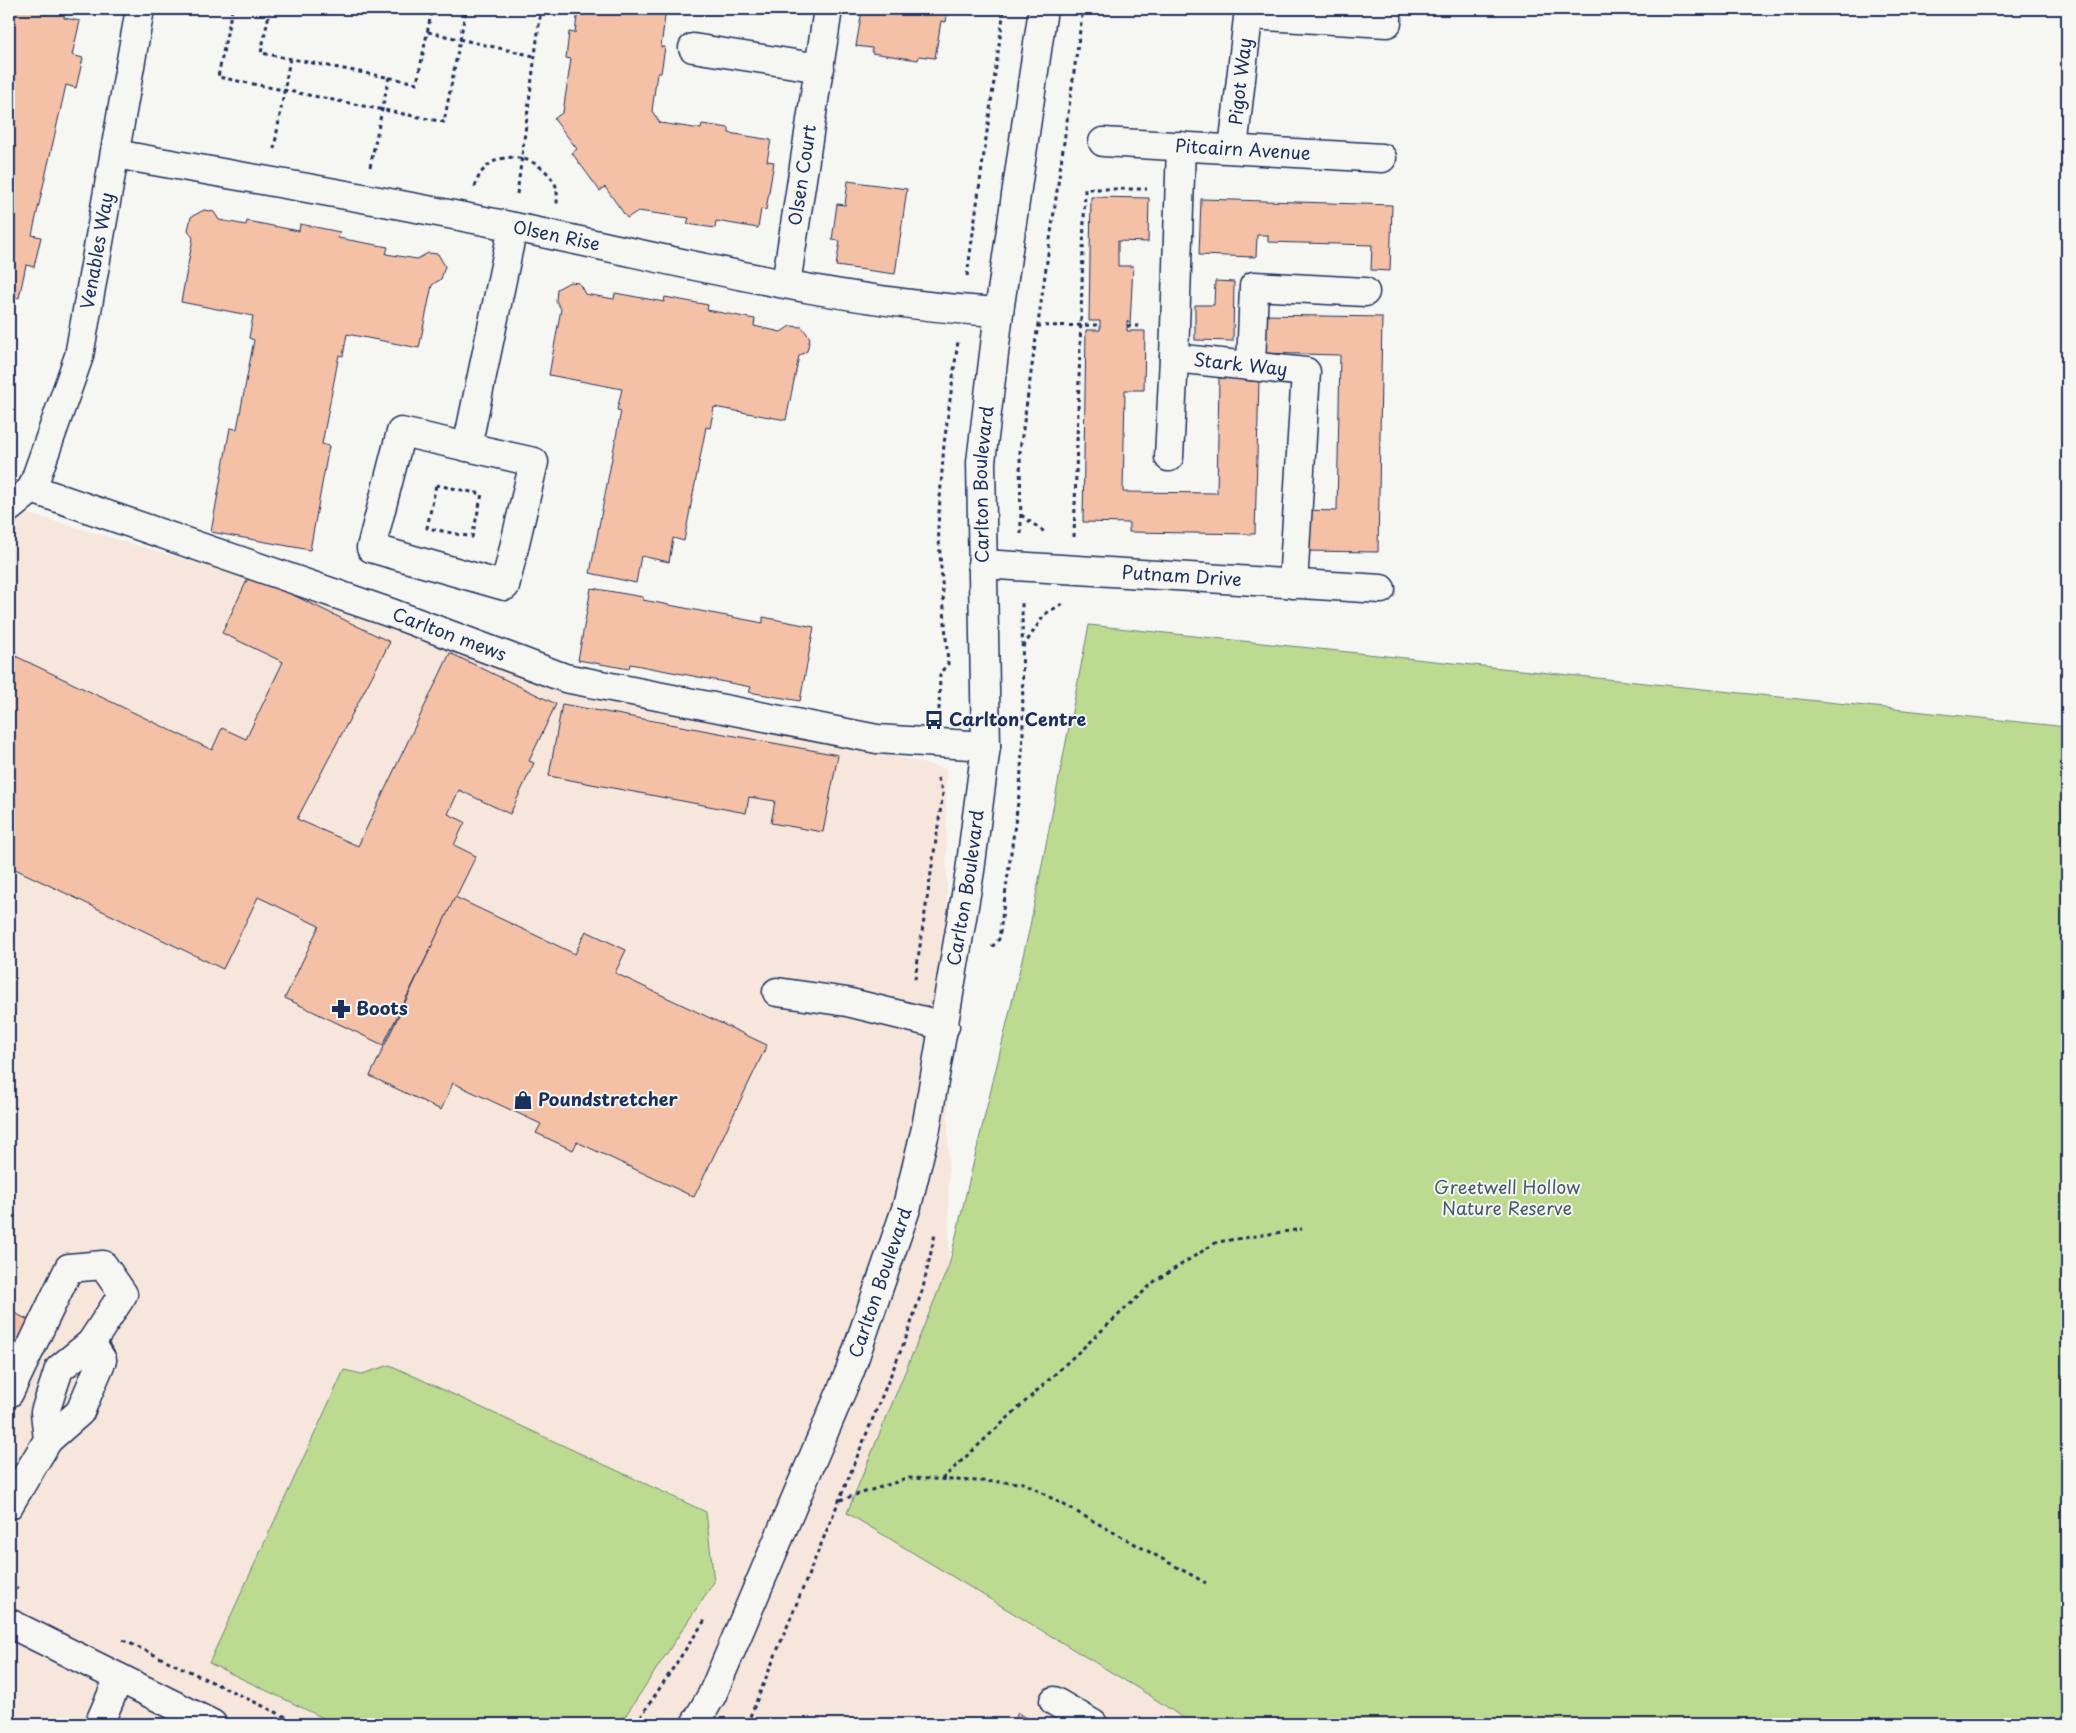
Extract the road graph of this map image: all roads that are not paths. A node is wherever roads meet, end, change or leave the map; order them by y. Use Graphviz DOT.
graph roads {
  1 [pos="140,9"];
  2 [pos="828,9"];
  3 [pos="1044,9"];
  4 [pos="1387,9"];
  5 [pos="1249,12"];
  6 [pos="693,48"];
  7 [pos="820,68"];
  8 [pos="1103,142"];
  9 [pos="1181,146"];
  10 [pos="1233,149"];
  11 [pos="115,154"];
  12 [pos="1382,158"];
  13 [pos="513,227"];
  14 [pos="786,284"];
  15 [pos="1365,292"];
  16 [pos="999,312"];
  17 [pos="1174,358"];
  18 [pos="1252,366"];
  19 [pos="466,447"];
  20 [pos="1169,457"];
  21 [pos="32,489"];
  22 [pos="9,508"];
  23 [pos="982,564"];
  24 [pos="1293,584"];
  25 [pos="1381,589"];
  26 [pos="986,746"];
  27 [pos="777,992"];
  28 [pos="945,1026"];
  29 [pos="9,1393"];
  30 [pos="9,1505"];
  31 [pos="10,1626"];
  32 [pos="119,1678"];
  33 [pos="1054,1700"];
  34 [pos="99,1724"];
  35 [pos="212,1724"];
  36 [pos="695,1724"];
  37 [pos="1093,1724"];
  1 -- 11 [label="street, Venables Way"];
  2 -- 7 [label="street, Olsen Court"];
  3 -- 16 [label="street, Carlton Boulevard"];
  4 -- 5 [label="street"];
  5 -- 10 [label="street, Pigot Way"];
  6 -- 7 [label="street"];
  7 -- 14 [label="street, Olsen Court"];
  8 -- 9 [label="street, Pitcairn Avenue"];
  9 -- 10 [label="street, Pitcairn Avenue"];
  9 -- 17 [label="street, Stark Way"];
  10 -- 12 [label="street, Pitcairn Avenue"];
  11 -- 13 [label="street, Olsen Rise"];
  11 -- 21 [label="street, Venables Way"];
  13 -- 14 [label="street, Olsen Rise"];
  13 -- 19 [label="street"];
  14 -- 16 [label="street, Olsen Rise"];
  15 -- 18 [label="street"];
  16 -- 23 [label="street, Carlton Boulevard"];
  17 -- 18 [label="street, Stark Way"];
  17 -- 20 [label="street"];
  18 -- 24 [label="street, Stark Way"];
  19 -- 19 [label="street"];
  21 -- 22 [label="street"];
  21 -- 26 [label="street, Carlton mews"];
  23 -- 24 [label="street, Putnam Drive"];
  23 -- 26 [label="street, Carlton Boulevard"];
  24 -- 25 [label="street, Putnam Drive"];
  26 -- 28 [label="street, Carlton Boulevard"];
  27 -- 28 [label="street"];
  28 -- 36 [label="street, Carlton Boulevard"];
  29 -- 30 [label="street"];
  31 -- 32 [label="street"];
  32 -- 34 [label="street"];
  32 -- 35 [label="street"];
  33 -- 37 [label="street"];
}
